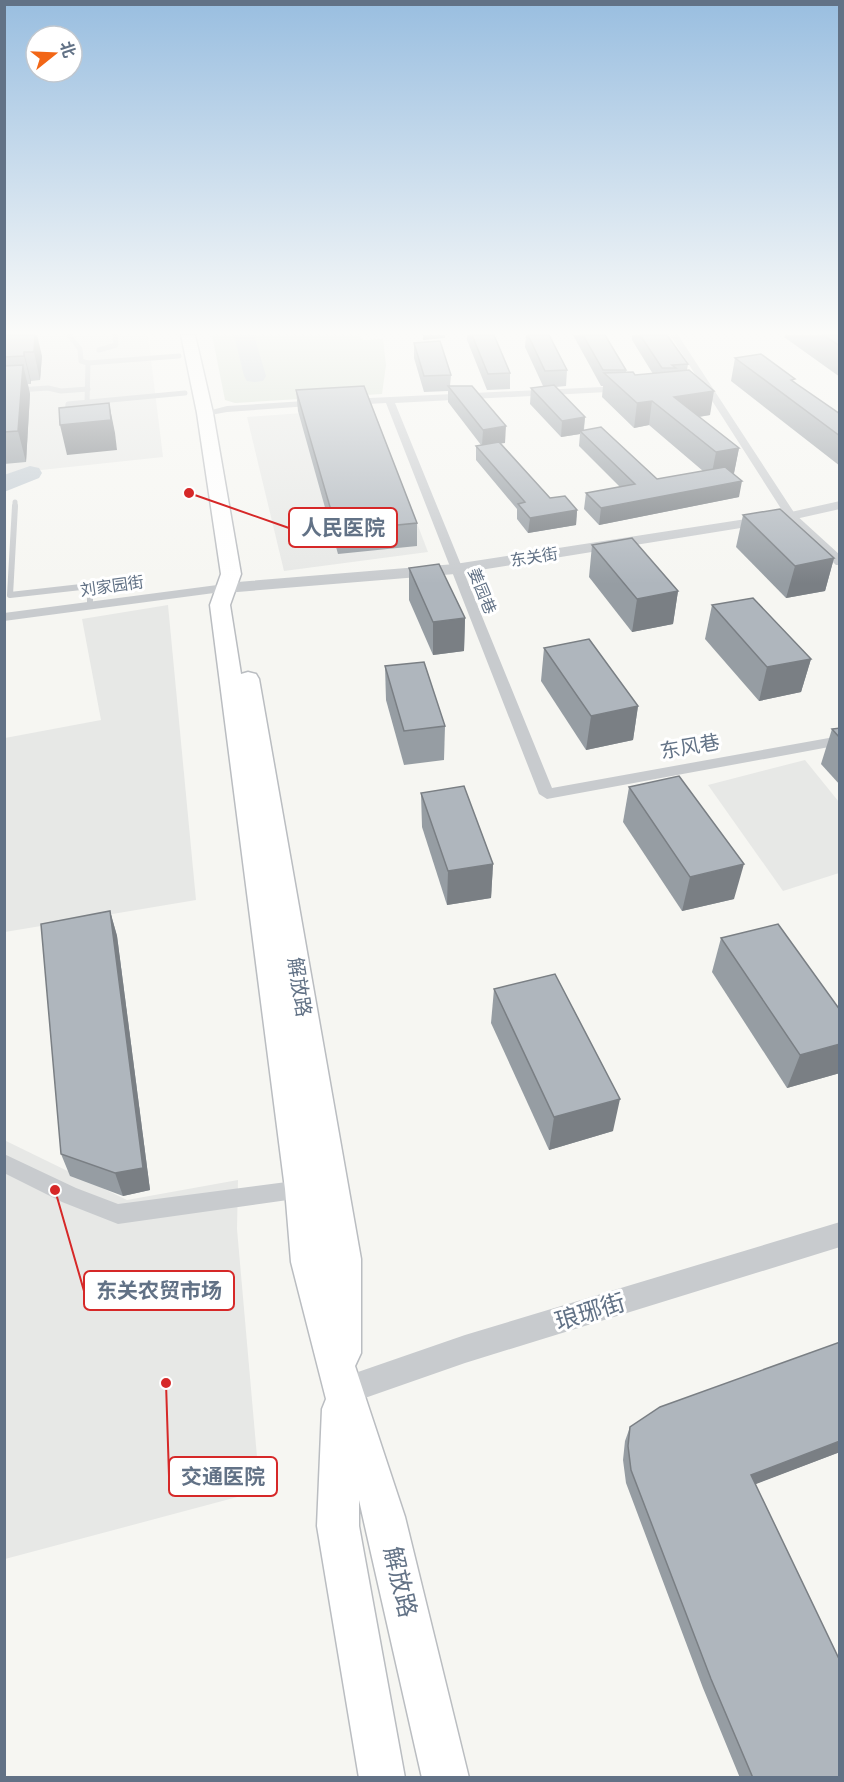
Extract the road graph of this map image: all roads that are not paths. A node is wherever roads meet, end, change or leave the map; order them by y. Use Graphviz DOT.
graph roads {
  1 [pos="189,418"];
  2 [pos="206,418"];
  3 [pos="396,418"];
  4 [pos="724,418"];
  5 [pos="15,502"];
  6 [pos="840,505"];
  7 [pos="791,516"];
  8 [pos="840,562"];
  9 [pos="455,569"];
  10 [pos="225,588"];
  11 [pos="90,606"];
  12 [pos="4,617"];
  13 [pos="840,740"];
  14 [pos="548,794"];
  15 [pos="4,1162"];
  16 [pos="302,1188"];
  17 [pos="840,1234"];
  18 [pos="342,1391"];
  19 [pos="382,1778"];
  20 [pos="446,1778"];
  1 -- 10 [label="main road, 解放路"];
  2 -- 10 [label="main road, 解放路"];
  3 -- 9 [label="street, 姜园巷"];
  4 -- 7 [label="street"];
  5 -- 11 [label="lane"];
  6 -- 7 [label="street, 东关街"];
  7 -- 8 [label="street"];
  7 -- 9 [label="street, 东关街"];
  9 -- 10 [label="street, 东关街"];
  9 -- 14 [label="street, 姜园巷"];
  10 -- 11 [label="street, 刘家园街"];
  10 -- 16 [label="main road, 解放路"];
  10 -- 18 [label="main road, 解放路"];
  11 -- 12 [label="street, 刘家园街"];
  13 -- 14 [label="street, 东风巷"];
  15 -- 16 [label="street"];
  16 -- 18 [label="main road, 解放路"];
  17 -- 18 [label="street, 琅琊街"];
  18 -- 19 [label="main road, 解放路"];
  18 -- 20 [label="main road, 解放路"];
}
